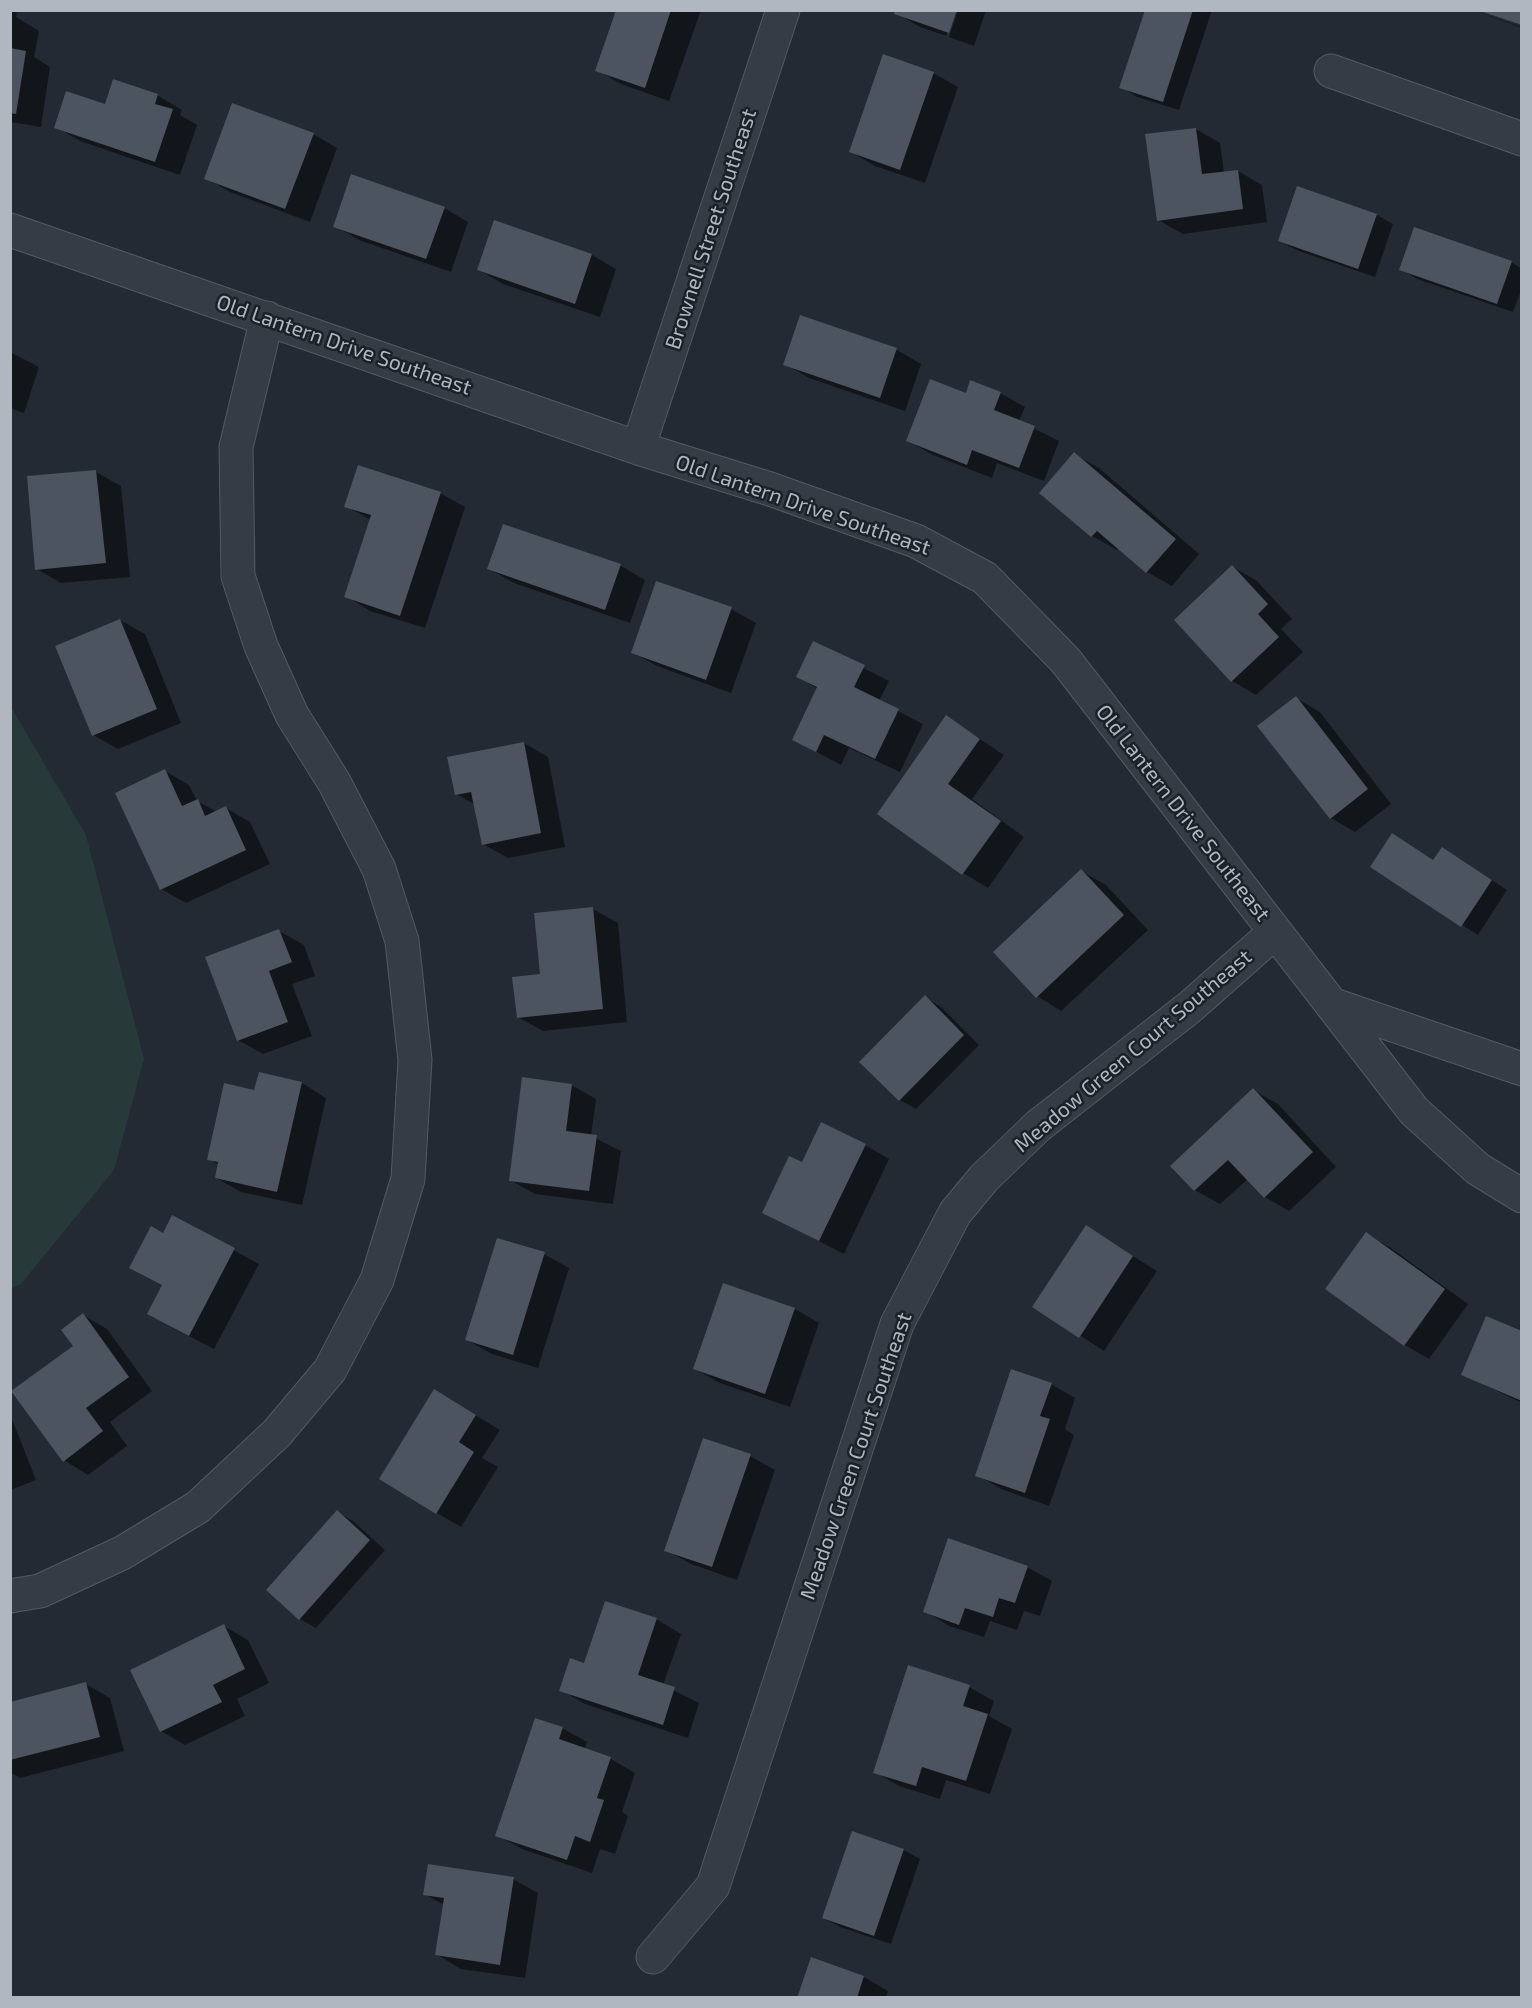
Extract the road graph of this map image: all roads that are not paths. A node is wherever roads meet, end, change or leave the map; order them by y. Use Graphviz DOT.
graph roads {
  1 [pos="783,10"];
  2 [pos="1331,71"];
  3 [pos="1521,139"];
  4 [pos="10,230"];
  5 [pos="267,318"];
  6 [pos="638,448"];
  7 [pos="1275,932"];
  8 [pos="1331,1004"];
  9 [pos="1521,1070"];
  10 [pos="1521,1196"];
  11 [pos="10,1596"];
  12 [pos="653,1957"];
  1 -- 6 [label="street, Brownell Street Southeast"];
  2 -- 3 [label="street"];
  4 -- 5 [label="street, Old Lantern Drive Southeast"];
  5 -- 6 [label="street, Old Lantern Drive Southeast"];
  5 -- 11 [label="street"];
  6 -- 7 [label="street, Old Lantern Drive Southeast"];
  7 -- 8 [label="street, Old Lantern Drive Southeast"];
  7 -- 12 [label="street, Meadow Green Court Southeast"];
  8 -- 9 [label="street"];
  8 -- 10 [label="street, Old Lantern Drive Southeast"];
}
